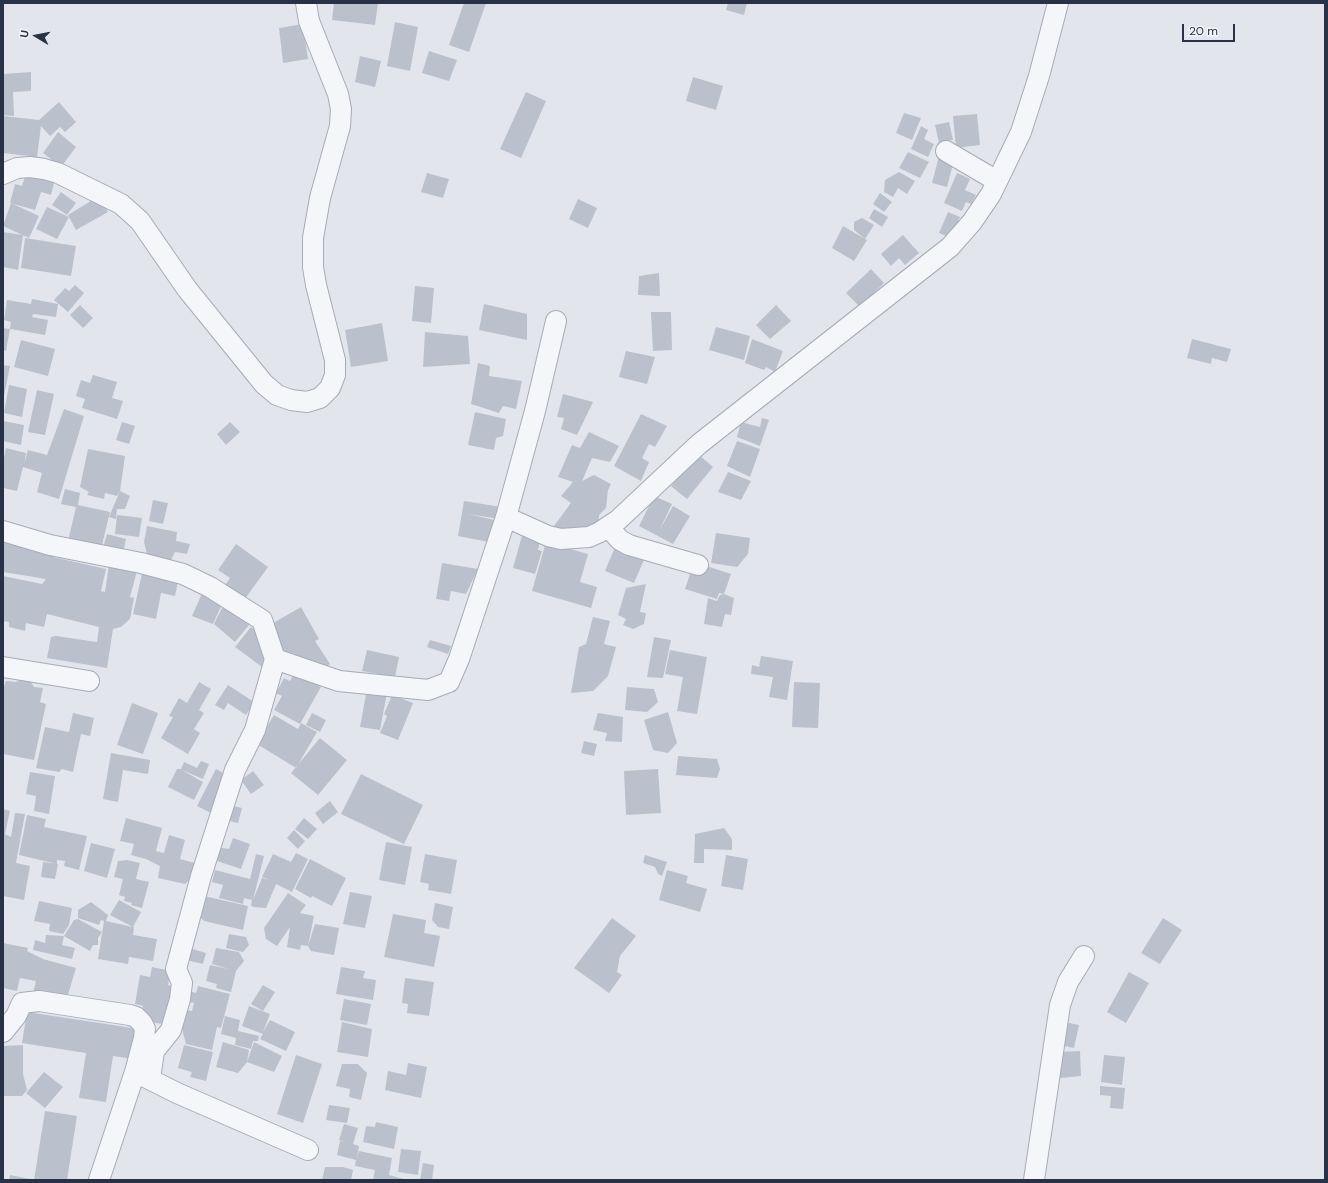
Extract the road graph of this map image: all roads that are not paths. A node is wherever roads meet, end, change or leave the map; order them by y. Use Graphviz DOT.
graph roads {
  1 [pos="306,3"];
  2 [pos="1058,3"];
  3 [pos="946,151"];
  4 [pos="3,174"];
  5 [pos="997,181"];
  6 [pos="556,321"];
  7 [pos="506,517"];
  8 [pos="608,527"];
  9 [pos="3,531"];
  10 [pos="698,565"];
  11 [pos="275,659"];
  12 [pos="3,667"];
  13 [pos="89,681"];
  14 [pos="1084,956"];
  15 [pos="3,1032"];
  16 [pos="143,1075"];
  17 [pos="308,1150"];
  18 [pos="99,1180"];
  19 [pos="1034,1180"];
  1 -- 4 [label="street"];
  2 -- 5 [label="street"];
  3 -- 5 [label="street"];
  5 -- 8 [label="street"];
  6 -- 7 [label="street"];
  7 -- 8 [label="street"];
  7 -- 11 [label="street"];
  8 -- 10 [label="street"];
  9 -- 11 [label="street"];
  11 -- 16 [label="street"];
  12 -- 13 [label="street"];
  14 -- 19 [label="street"];
  15 -- 16 [label="street"];
  16 -- 17 [label="street"];
  16 -- 18 [label="street"];
}
